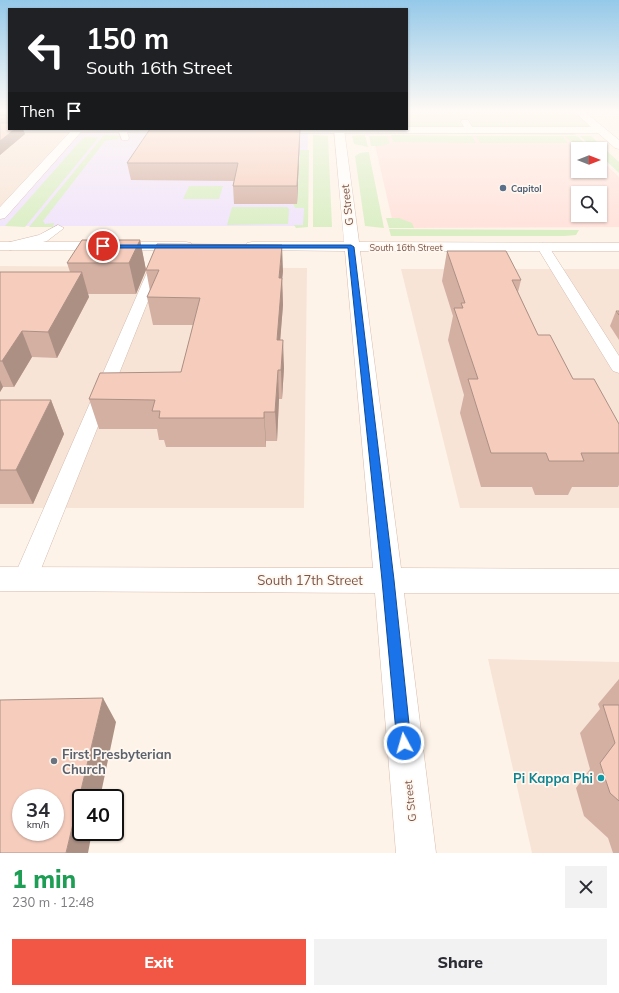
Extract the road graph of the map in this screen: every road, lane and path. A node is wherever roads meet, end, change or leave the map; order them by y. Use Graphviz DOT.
graph roads {
  1 [pos="58,152"];
  2 [pos="341,152"];
  3 [pos="0,214"];
  4 [pos="58,228"];
  5 [pos="5,246"];
  6 [pos="164,246"];
  7 [pos="203,246"];
  8 [pos="241,246"];
  9 [pos="351,247"];
  10 [pos="543,247"];
  11 [pos="619,247"];
  12 [pos="619,368"];
  13 [pos="12,579"];
  14 [pos="388,580"];
  15 [pos="619,582"];
  16 [pos="416,853"];
  1 -- 3 [label="street"];
  2 -- 9 [label="street, G Street"];
  4 -- 5 [label="lane"];
  5 -- 6 [label="street"];
  6 -- 7 [label="street"];
  6 -- 13 [label="lane"];
  8 -- 9 [label="street, South 16th Street"];
  9 -- 10 [label="street, South 16th Street"];
  9 -- 14 [label="street, G Street"];
  10 -- 11 [label="street, South 16th Street"];
  10 -- 12 [label="lane"];
  13 -- 14 [label="street, South 17th Street"];
  14 -- 15 [label="street, South 17th Street"];
  14 -- 16 [label="street, G Street"];
}
